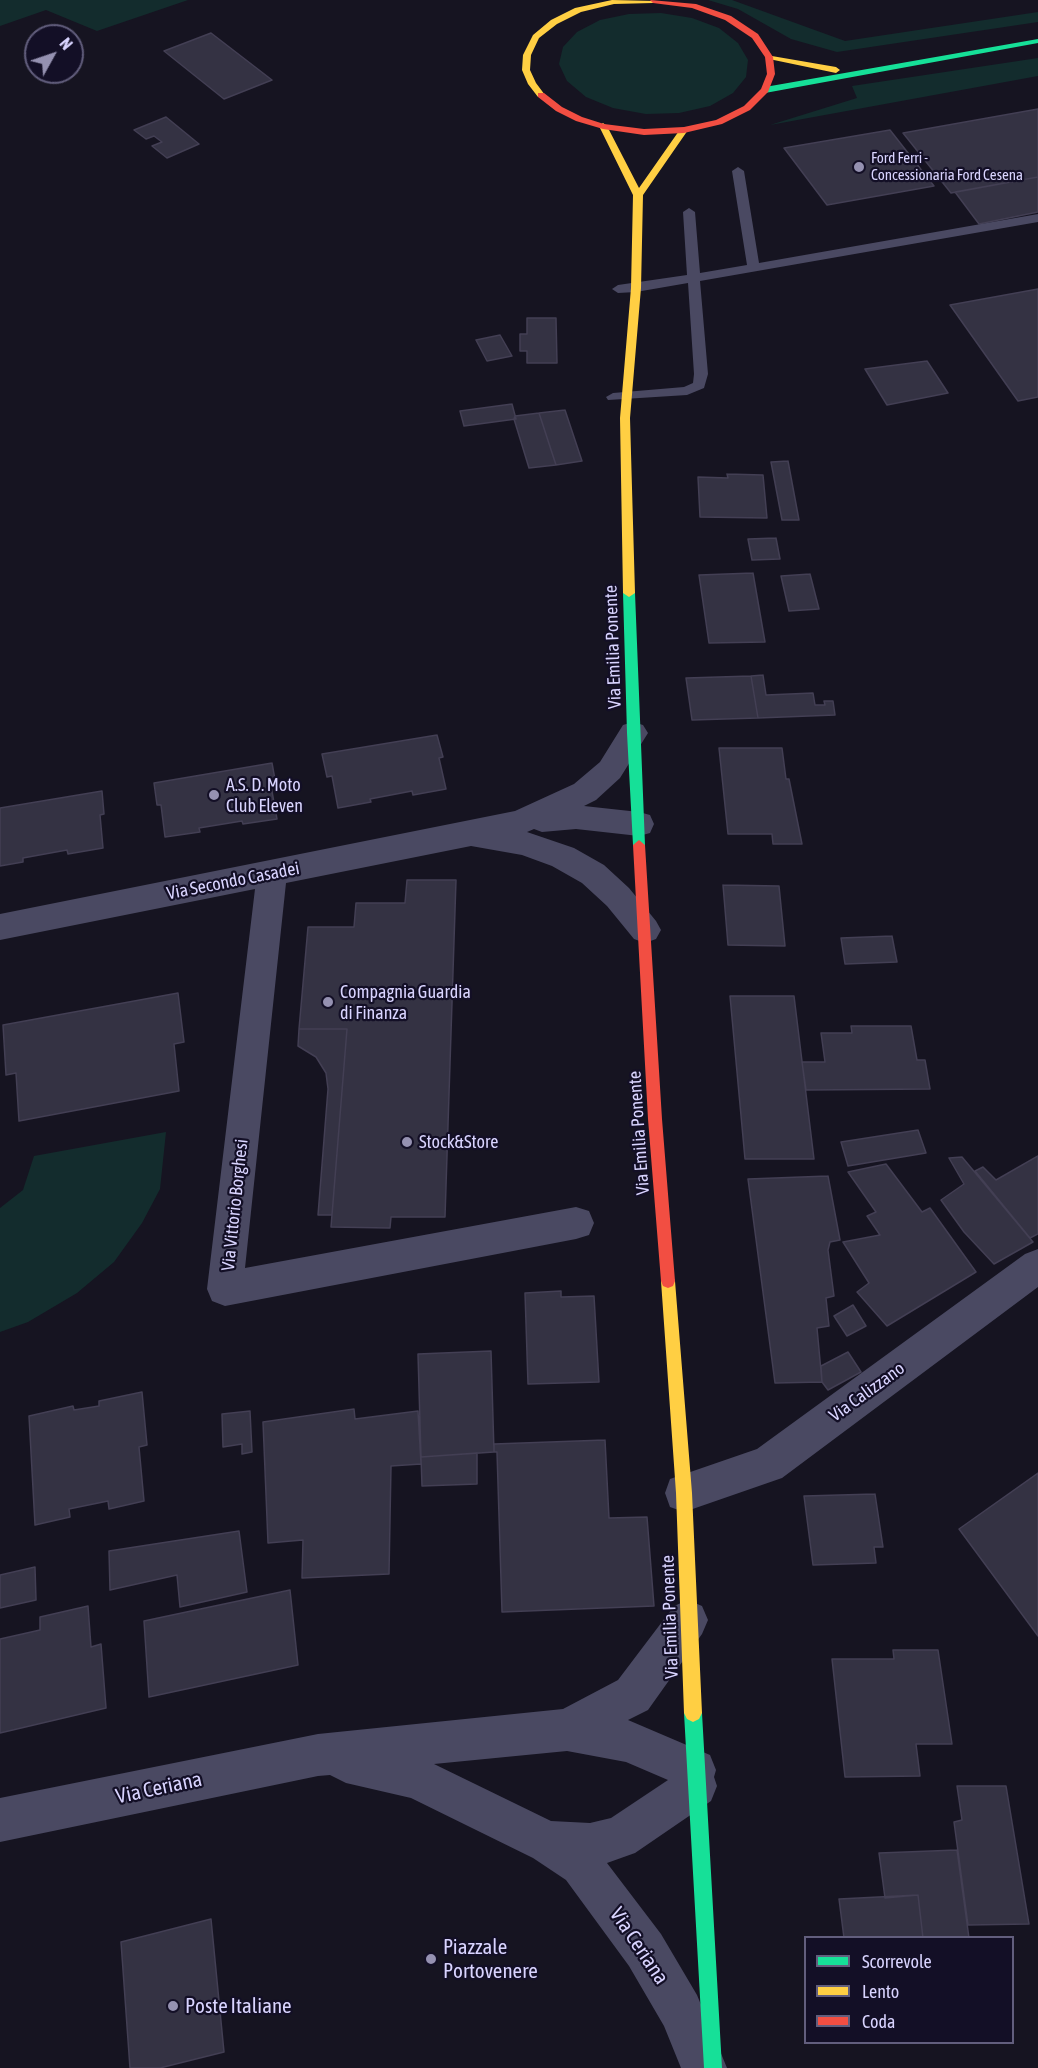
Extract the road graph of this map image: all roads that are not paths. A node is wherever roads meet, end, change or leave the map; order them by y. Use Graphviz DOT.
graph roads {
  1 [pos="653,0"];
  2 [pos="580,5"];
  3 [pos="1038,41"];
  4 [pos="769,57"];
  5 [pos="855,74"];
  6 [pos="765,90"];
  7 [pos="603,126"];
  8 [pos="684,130"];
  9 [pos="738,171"];
  10 [pos="638,195"];
  11 [pos="689,212"];
  12 [pos="1038,218"];
  13 [pos="754,267"];
  14 [pos="694,278"];
  15 [pos="636,288"];
  16 [pos="618,289"];
  17 [pos="620,397"];
  18 [pos="633,733"];
  19 [pos="639,828"];
  20 [pos="523,832"];
  21 [pos="272,873"];
  22 [pos="0,927"];
  23 [pos="645,930"];
  24 [pos="576,1223"];
  25 [pos="1038,1266"];
  26 [pos="684,1493"];
  27 [pos="688,1620"];
  28 [pos="567,1730"];
  29 [pos="318,1755"];
  30 [pos="695,1778"];
  31 [pos="0,1820"];
  32 [pos="548,1843"];
  33 [pos="704,2068"];
  34 [pos="713,2068"];
  1 -- 2 [label="main road"];
  1 -- 4 [label="main road"];
  2 -- 7 [label="main road"];
  3 -- 5 [label="main road"];
  4 -- 5 [label="main road"];
  4 -- 6 [label="main road"];
  5 -- 6 [label="main road"];
  6 -- 8 [label="main road"];
  7 -- 8 [label="main road"];
  7 -- 10 [label="main road, Via Emilia Ponente"];
  8 -- 10 [label="main road"];
  9 -- 13 [label="lane"];
  10 -- 15 [label="main road, Via Emilia Ponente"];
  11 -- 14 [label="lane"];
  12 -- 13 [label="lane"];
  13 -- 14 [label="lane"];
  14 -- 15 [label="lane"];
  14 -- 17 [label="lane"];
  15 -- 16 [label="lane"];
  15 -- 17 [label="main road, Via Emilia Ponente"];
  17 -- 18 [label="main road, Via Emilia Ponente"];
  18 -- 19 [label="main road, Via Emilia Ponente"];
  18 -- 20 [label="street"];
  19 -- 20 [label="street, Via Secondo Casadei"];
  19 -- 23 [label="main road, Via Emilia Ponente"];
  20 -- 21 [label="street, Via Secondo Casadei"];
  20 -- 23 [label="street, Via Secondo Casadei"];
  21 -- 22 [label="street, Via Secondo Casadei"];
  21 -- 24 [label="street, Via Vittorio Borghesi"];
  23 -- 26 [label="main road, Via Emilia Ponente"];
  25 -- 26 [label="street, Via Calizzano"];
  26 -- 27 [label="main road, Via Emilia Ponente"];
  27 -- 28 [label="street, Via Ceriana"];
  27 -- 30 [label="main road, Via Emilia Ponente"];
  28 -- 29 [label="street, Via Ceriana"];
  28 -- 30 [label="street, Via Ceriana"];
  29 -- 31 [label="street, Via Ceriana"];
  29 -- 32 [label="street, Via Ceriana"];
  30 -- 32 [label="street, Via Ceriana"];
  30 -- 34 [label="main road, Via Emilia Ponente"];
  32 -- 33 [label="street, Via Ceriana"];
}
